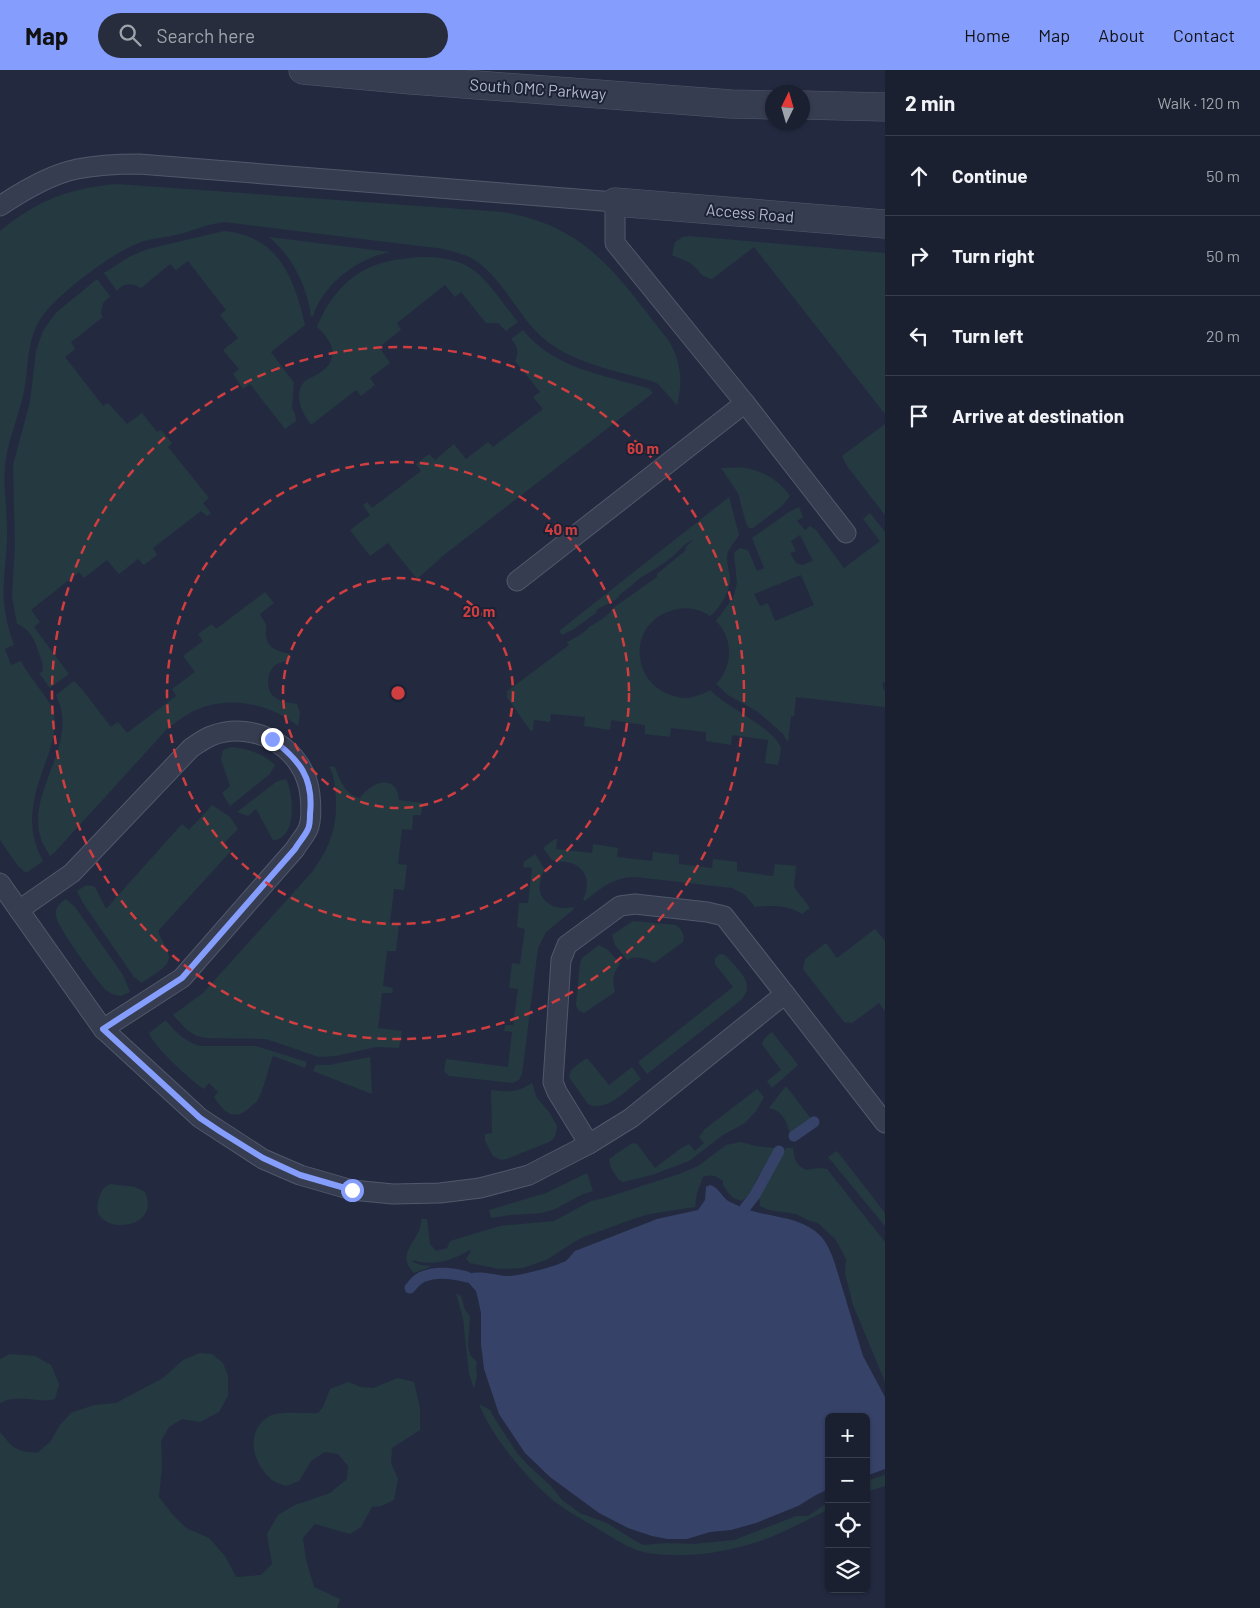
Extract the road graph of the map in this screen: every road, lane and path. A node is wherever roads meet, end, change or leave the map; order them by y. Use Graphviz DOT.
graph roads {
  1 [pos="303,70"];
  2 [pos="765,105"];
  3 [pos="810,105"];
  4 [pos="885,107"];
  5 [pos="615,202"];
  6 [pos="0,206"];
  7 [pos="885,224"];
  8 [pos="745,403"];
  9 [pos="846,533"];
  10 [pos="517,581"];
  11 [pos="0,883"];
  12 [pos="19,910"];
  13 [pos="785,994"];
  14 [pos="103,1029"];
  15 [pos="885,1124"];
  16 [pos="589,1144"];
  1 -- 2 [label="street, South OMC Parkway"];
  3 -- 4 [label="street"];
  5 -- 6 [label="lane"];
  5 -- 7 [label="street, Access Road"];
  5 -- 8 [label="lane"];
  8 -- 9 [label="lane"];
  8 -- 10 [label="lane"];
  11 -- 12 [label="lane"];
  12 -- 14 [label="lane"];
  12 -- 14 [label="lane"];
  13 -- 15 [label="lane"];
  13 -- 16 [label="lane"];
  13 -- 16 [label="lane"];
  14 -- 16 [label="lane"];
}
